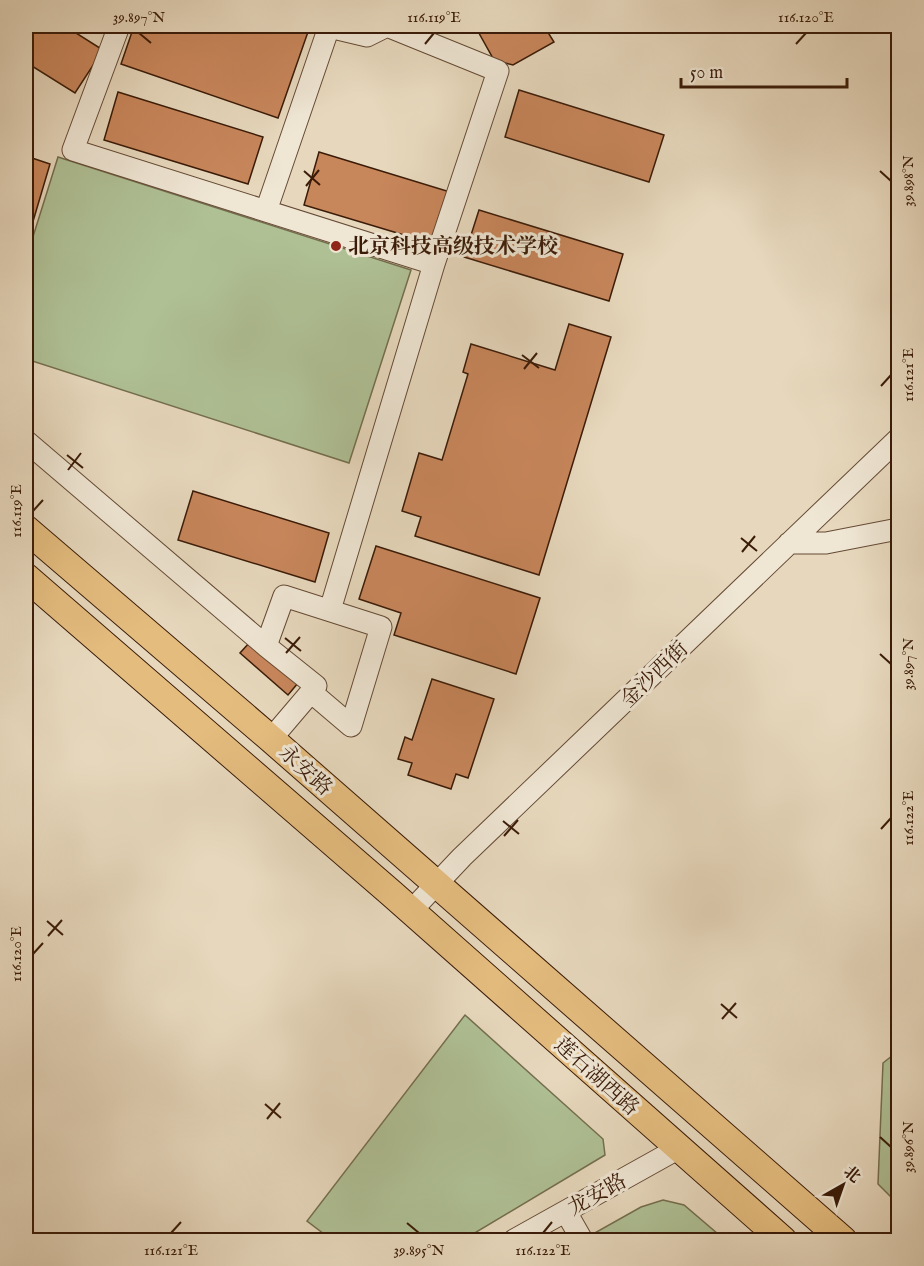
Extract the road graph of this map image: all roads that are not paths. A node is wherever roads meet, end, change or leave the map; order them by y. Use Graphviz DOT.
graph roads {
  1 [pos="118,26"];
  2 [pos="394,27"];
  3 [pos="266,211"];
  4 [pos="434,264"];
  5 [pos="898,438"];
  6 [pos="26,441"];
  7 [pos="26,529"];
  8 [pos="898,529"];
  9 [pos="789,543"];
  10 [pos="26,577"];
  11 [pos="330,610"];
  12 [pos="266,646"];
  13 [pos="311,692"];
  14 [pos="271,740"];
  15 [pos="436,885"];
  16 [pos="411,911"];
  17 [pos="584,1014"];
  18 [pos="679,1148"];
  19 [pos="566,1212"];
  20 [pos="514,1240"];
  21 [pos="582,1240"];
  22 [pos="783,1240"];
  23 [pos="843,1240"];
  1 -- 3 [label="street"];
  2 -- 3 [label="street"];
  2 -- 4 [label="street"];
  3 -- 4 [label="street"];
  4 -- 11 [label="street"];
  5 -- 9 [label="street, 金沙西街"];
  6 -- 12 [label="street"];
  7 -- 14 [label="main road, 永安路"];
  8 -- 9 [label="street"];
  9 -- 15 [label="street, 金沙西街"];
  10 -- 16 [label="main road, 永安路"];
  11 -- 12 [label="street"];
  11 -- 13 [label="street"];
  12 -- 13 [label="street"];
  13 -- 14 [label="street"];
  14 -- 15 [label="main road, 永安路"];
  15 -- 16 [label="street, 金沙西街"];
  15 -- 17 [label="main road, 永安路"];
  16 -- 18 [label="main road, 莲石湖西路"];
  17 -- 23 [label="main road, 莲石湖西路"];
  18 -- 19 [label="street, 龙安路"];
  18 -- 22 [label="main road, 莲石湖西路"];
  19 -- 20 [label="street, 龙安路"];
  19 -- 21 [label="street"];
}
